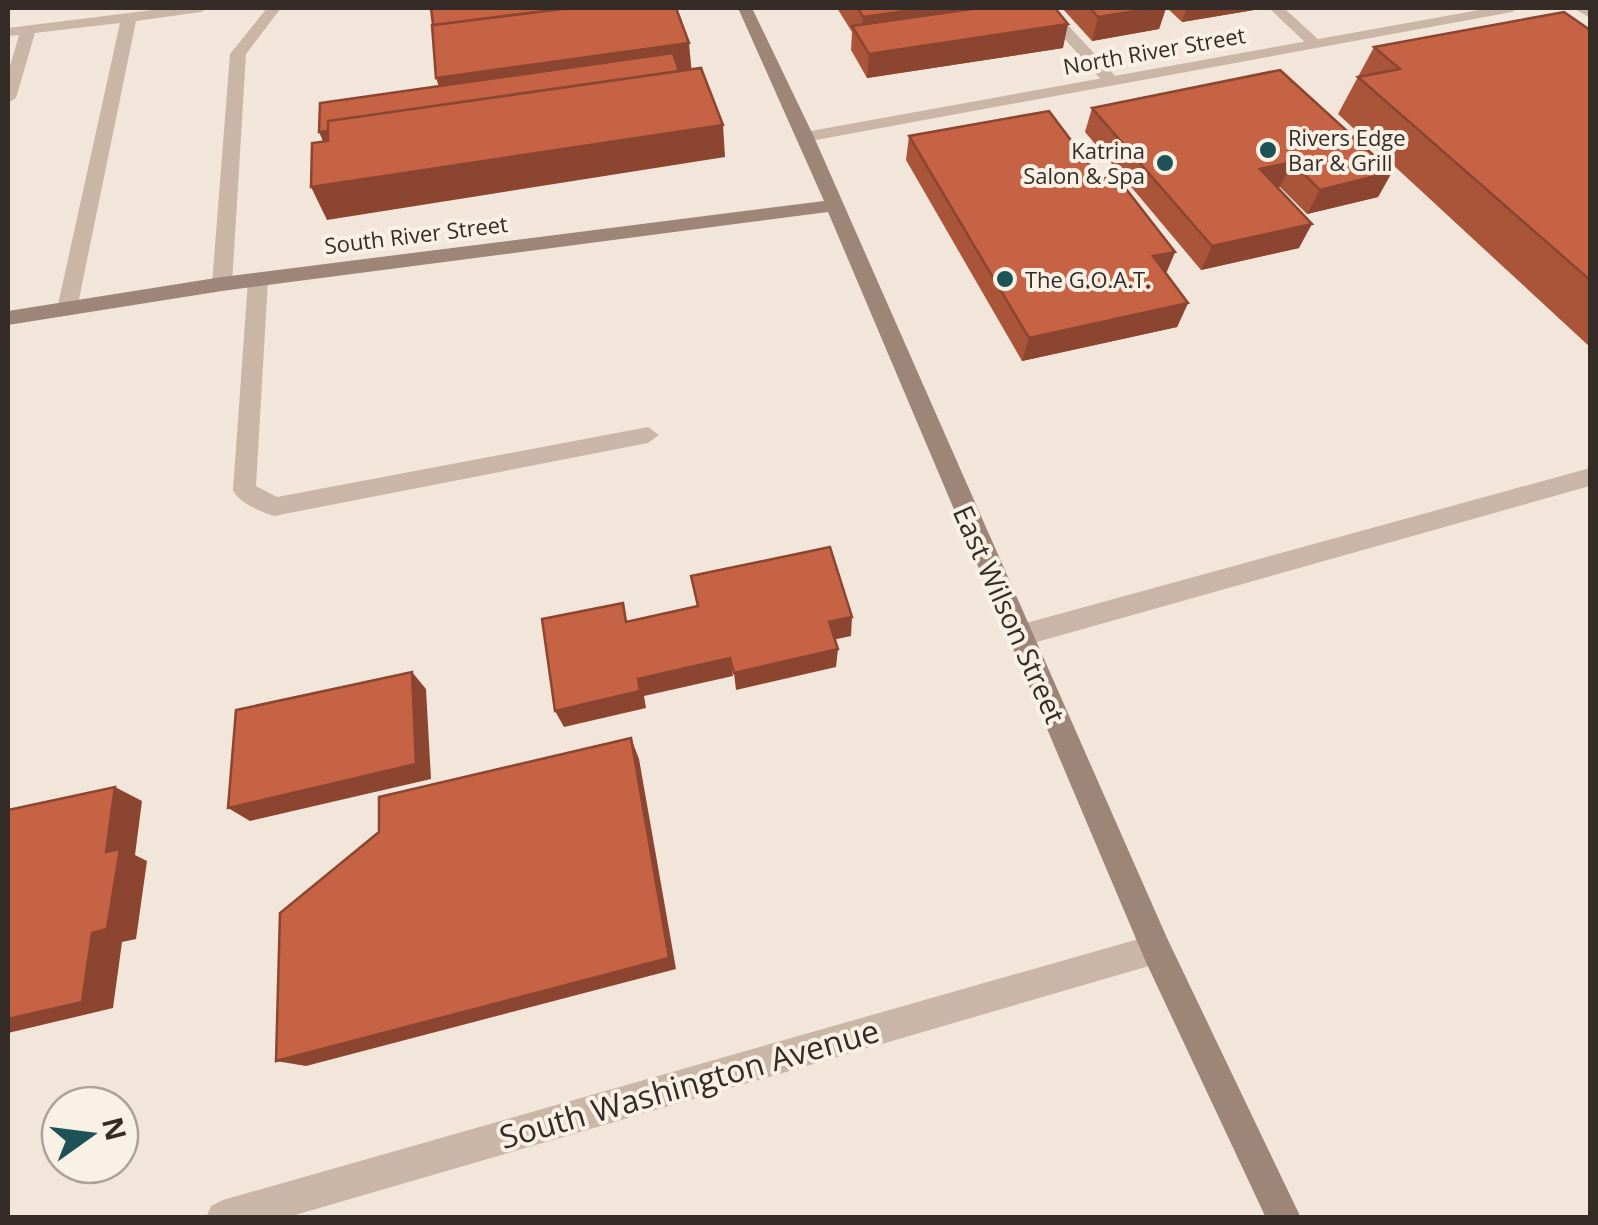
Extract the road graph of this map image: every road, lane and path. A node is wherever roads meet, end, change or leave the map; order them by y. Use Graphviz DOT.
graph roads {
  1 [pos="201,8"];
  2 [pos="274,8"];
  3 [pos="745,8"];
  4 [pos="1044,8"];
  5 [pos="1276,8"];
  6 [pos="1512,8"];
  7 [pos="1580,8"];
  8 [pos="1590,14"];
  9 [pos="130,16"];
  10 [pos="29,29"];
  11 [pos="8,32"];
  12 [pos="1315,44"];
  13 [pos="1111,81"];
  14 [pos="8,98"];
  15 [pos="805,137"];
  16 [pos="833,206"];
  17 [pos="258,280"];
  18 [pos="222,284"];
  19 [pos="67,309"];
  20 [pos="8,318"];
  21 [pos="648,435"];
  22 [pos="1590,477"];
  23 [pos="1019,636"];
  24 [pos="1156,949"];
  25 [pos="223,1218"];
  26 [pos="1284,1218"];
  1 -- 9 [label="street"];
  2 -- 18 [label="street"];
  3 -- 15 [label="main road, East Wilson Street"];
  4 -- 13 [label="street"];
  5 -- 12 [label="street"];
  6 -- 12 [label="street, North River Street"];
  7 -- 8 [label="street"];
  9 -- 10 [label="street"];
  9 -- 19 [label="street"];
  10 -- 11 [label="street"];
  10 -- 14 [label="street"];
  12 -- 13 [label="street, North River Street"];
  13 -- 15 [label="street, North River Street"];
  15 -- 16 [label="main road, East Wilson Street"];
  16 -- 17 [label="main road, South River Street"];
  16 -- 23 [label="main road, East Wilson Street"];
  17 -- 18 [label="main road, South River Street"];
  17 -- 21 [label="street"];
  18 -- 19 [label="main road, South River Street"];
  19 -- 20 [label="main road, South River Street"];
  22 -- 23 [label="street"];
  23 -- 24 [label="main road, East Wilson Street"];
  24 -- 25 [label="street, South Washington Avenue"];
  24 -- 26 [label="main road, East Wilson Street"];
}
